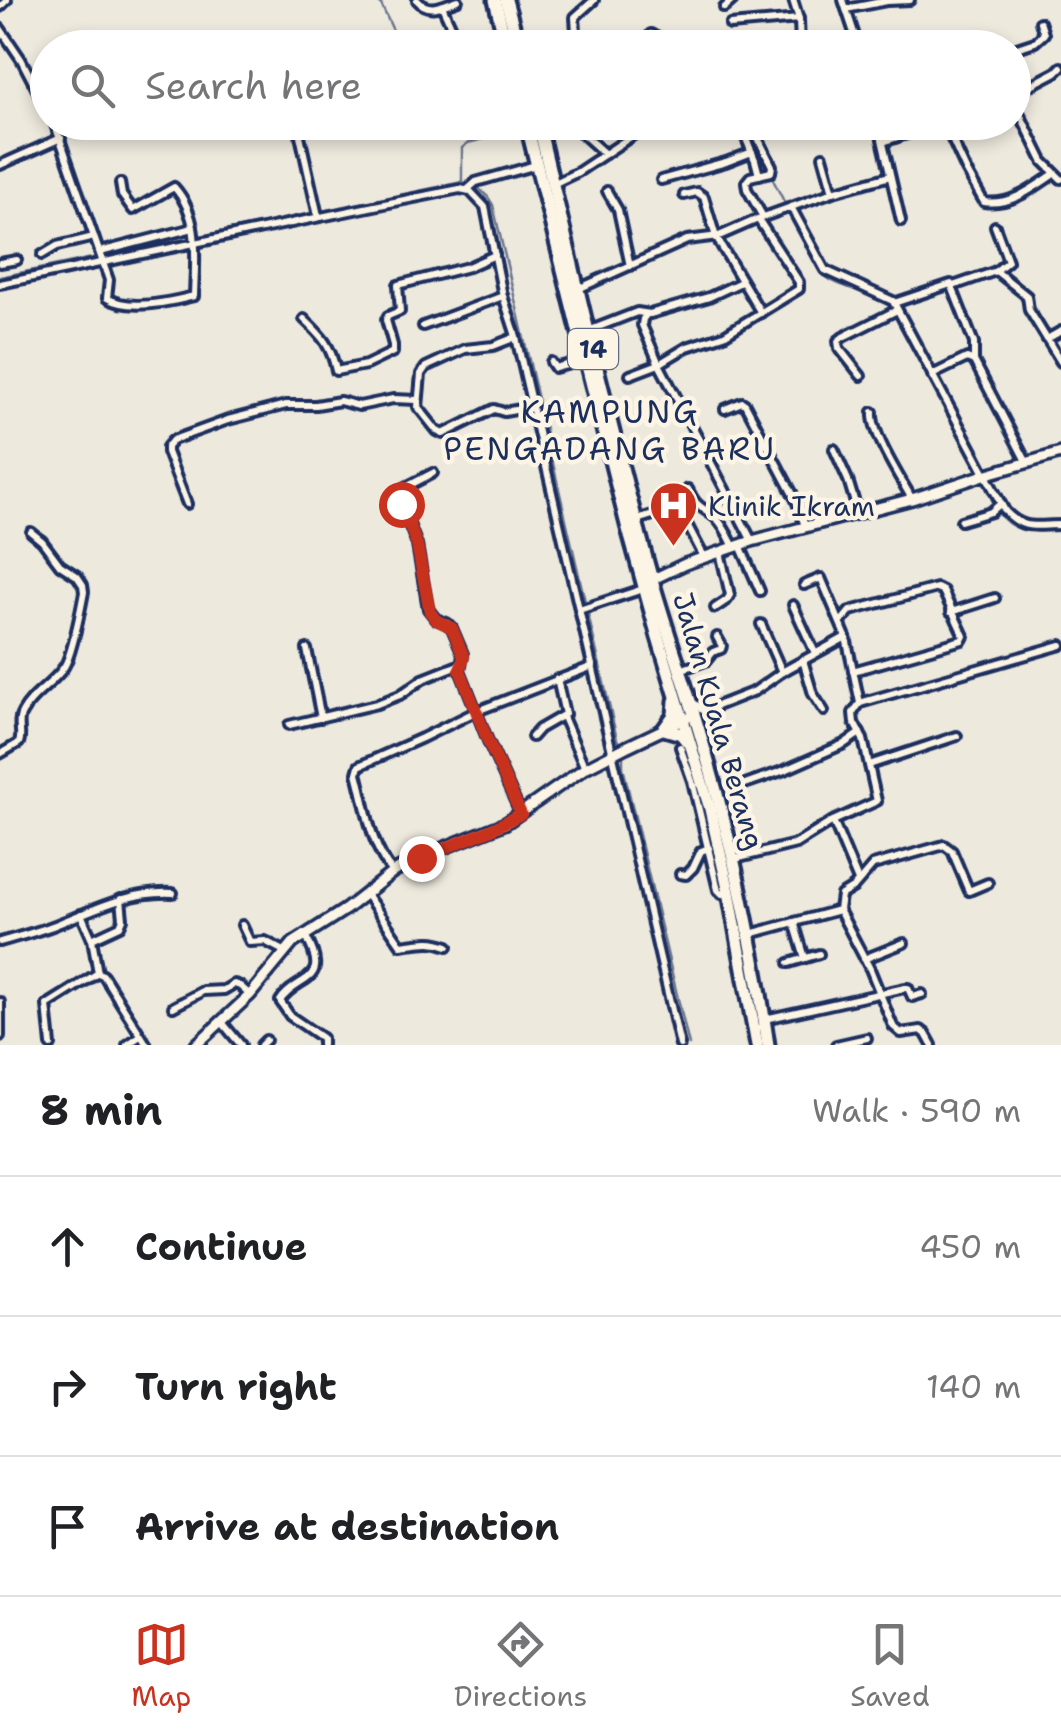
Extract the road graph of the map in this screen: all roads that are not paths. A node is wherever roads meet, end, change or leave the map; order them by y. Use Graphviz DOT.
graph roads {
  1 [pos="7,0"];
  2 [pos="418,0"];
  3 [pos="458,0"];
  4 [pos="495,0"];
  5 [pos="506,0"];
  6 [pos="592,0"];
  7 [pos="733,0"];
  8 [pos="793,0"];
  9 [pos="843,0"];
  10 [pos="910,0"];
  11 [pos="442,6"];
  12 [pos="0,7"];
  13 [pos="724,8"];
  14 [pos="846,9"];
  15 [pos="798,19"];
  16 [pos="1040,22"];
  17 [pos="730,26"];
  18 [pos="0,28"];
  19 [pos="453,30"];
  20 [pos="502,30"];
  21 [pos="514,30"];
  22 [pos="576,30"];
  23 [pos="799,30"];
  24 [pos="853,30"];
  25 [pos="1031,42"];
  26 [pos="1061,67"];
  27 [pos="30,76"];
  28 [pos="1031,85"];
  29 [pos="1031,138"];
  30 [pos="56,140"];
  31 [pos="62,140"];
  32 [pos="300,140"];
  33 [pos="531,140"];
  34 [pos="542,140"];
  35 [pos="589,140"];
  36 [pos="624,140"];
  37 [pos="747,140"];
  38 [pos="759,140"];
  39 [pos="889,140"];
  40 [pos="952,140"];
  41 [pos="883,142"];
  42 [pos="752,152"];
  43 [pos="604,154"];
  44 [pos="824,156"];
  45 [pos="537,164"];
  46 [pos="0,165"];
  47 [pos="765,173"];
  48 [pos="890,176"];
  49 [pos="1057,177"];
  50 [pos="662,180"];
  51 [pos="120,183"];
  52 [pos="552,184"];
  53 [pos="468,189"];
  54 [pos="606,191"];
  55 [pos="833,192"];
  56 [pos="684,195"];
  57 [pos="789,208"];
  58 [pos="317,212"];
  59 [pos="760,218"];
  60 [pos="901,221"];
  61 [pos="995,226"];
  62 [pos="194,236"];
  63 [pos="94,237"];
  64 [pos="716,237"];
  65 [pos="42,255"];
  66 [pos="496,255"];
  67 [pos="102,258"];
  68 [pos="16,260"];
  69 [pos="0,263"];
  70 [pos="630,266"];
  71 [pos="996,271"];
  72 [pos="742,282"];
  73 [pos="0,284"];
  74 [pos="953,286"];
  75 [pos="578,288"];
  76 [pos="504,296"];
  77 [pos="894,309"];
  78 [pos="761,313"];
  79 [pos="647,314"];
  80 [pos="304,319"];
  81 [pos="423,326"];
  82 [pos="588,331"];
  83 [pos="1061,331"];
  84 [pos="516,336"];
  85 [pos="1048,339"];
  86 [pos="586,360"];
  87 [pos="974,360"];
  88 [pos="551,362"];
  89 [pos="1061,362"];
  90 [pos="659,364"];
  91 [pos="630,375"];
  92 [pos="932,375"];
  93 [pos="861,376"];
  94 [pos="418,400"];
  95 [pos="532,407"];
  96 [pos="725,409"];
  97 [pos="873,412"];
  98 [pos="834,449"];
  99 [pos="1061,454"];
  100 [pos="1028,463"];
  101 [pos="433,473"];
  102 [pos="982,476"];
  103 [pos="688,489"];
  104 [pos="912,500"];
  105 [pos="188,504"];
  106 [pos="1000,504"];
  107 [pos="858,513"];
  108 [pos="632,522"];
  109 [pos="961,522"];
  110 [pos="1061,525"];
  111 [pos="805,526"];
  112 [pos="31,532"];
  113 [pos="752,541"];
  114 [pos="737,546"];
  115 [pos="645,552"];
  116 [pos="720,552"];
  117 [pos="704,557"];
  118 [pos="666,572"];
  119 [pos="646,581"];
  120 [pos="804,584"];
  121 [pos="760,590"];
  122 [pos="657,594"];
  123 [pos="995,598"];
  124 [pos="793,605"];
  125 [pos="584,608"];
  126 [pos="715,608"];
  127 [pos="951,612"];
  128 [pos="841,623"];
  129 [pos="760,624"];
  130 [pos="717,637"];
  131 [pos="846,637"];
  132 [pos="1061,645"];
  133 [pos="307,650"];
  134 [pos="815,653"];
  135 [pos="803,660"];
  136 [pos="462,664"];
  137 [pos="593,666"];
  138 [pos="679,670"];
  139 [pos="782,672"];
  140 [pos="853,672"];
  141 [pos="557,679"];
  142 [pos="672,682"];
  143 [pos="860,703"];
  144 [pos="476,711"];
  145 [pos="824,711"];
  146 [pos="563,716"];
  147 [pos="694,716"];
  148 [pos="321,718"];
  149 [pos="289,726"];
  150 [pos="664,729"];
  151 [pos="860,733"];
  152 [pos="957,736"];
  153 [pos="532,737"];
  154 [pos="680,747"];
  155 [pos="618,750"];
  156 [pos="0,754"];
  157 [pos="702,758"];
  158 [pos="869,766"];
  159 [pos="585,768"];
  160 [pos="697,780"];
  161 [pos="742,812"];
  162 [pos="521,814"];
  163 [pos="833,821"];
  164 [pos="713,847"];
  165 [pos="734,859"];
  166 [pos="393,872"];
  167 [pos="680,874"];
  168 [pos="858,881"];
  169 [pos="988,883"];
  170 [pos="172,893"];
  171 [pos="366,894"];
  172 [pos="121,899"];
  173 [pos="839,910"];
  174 [pos="81,914"];
  175 [pos="794,922"];
  176 [pos="242,925"];
  177 [pos="304,934"];
  178 [pos="749,934"];
  179 [pos="92,939"];
  180 [pos="0,942"];
  181 [pos="904,943"];
  182 [pos="448,946"];
  183 [pos="284,951"];
  184 [pos="819,954"];
  185 [pos="805,958"];
  186 [pos="864,959"];
  187 [pos="788,963"];
  188 [pos="100,974"];
  189 [pos="922,994"];
  190 [pos="250,995"];
  191 [pos="880,995"];
  192 [pos="0,1002"];
  193 [pos="173,1007"];
  194 [pos="221,1020"];
  195 [pos="764,1020"];
  196 [pos="0,1036"];
  197 [pos="140,1036"];
  198 [pos="867,1038"];
  199 [pos="51,1045"];
  200 [pos="127,1045"];
  201 [pos="147,1045"];
  202 [pos="196,1045"];
  203 [pos="241,1045"];
  204 [pos="322,1045"];
  205 [pos="680,1045"];
  206 [pos="756,1045"];
  207 [pos="768,1045"];
  208 [pos="836,1045"];
  209 [pos="932,1045"];
  1 -- 12 [label="street"];
  2 -- 11 [label="street"];
  3 -- 11 [label="street"];
  4 -- 20 [label="highway"];
  5 -- 21 [label="highway"];
  6 -- 22 [label="street"];
  7 -- 13 [label="street"];
  8 -- 15 [label="street"];
  9 -- 14 [label="street"];
  10 -- 14 [label="street"];
  11 -- 19 [label="street"];
  14 -- 24 [label="street"];
  15 -- 17 [label="street"];
  15 -- 23 [label="street"];
  16 -- 25 [label="street"];
  18 -- 27 [label="street"];
  26 -- 28 [label="street"];
  29 -- 49 [label="street"];
  30 -- 46 [label="street"];
  31 -- 63 [label="street"];
  32 -- 58 [label="street"];
  33 -- 45 [label="highway, Jalan Kuala Berang / 14"];
  34 -- 52 [label="highway, Jalan Kuala Berang / 14"];
  35 -- 43 [label="street"];
  36 -- 43 [label="street"];
  37 -- 42 [label="street"];
  38 -- 47 [label="street"];
  39 -- 41 [label="street"];
  40 -- 49 [label="street"];
  41 -- 48 [label="street"];
  42 -- 47 [label="street"];
  42 -- 50 [label="street"];
  43 -- 52 [label="street"];
  44 -- 55 [label="street"];
  45 -- 53 [label="street"];
  45 -- 86 [label="highway, Jalan Kuala Berang / 14"];
  47 -- 59 [label="street"];
  48 -- 55 [label="street"];
  48 -- 60 [label="street"];
  51 -- 62 [label="street"];
  52 -- 75 [label="highway, Jalan Kuala Berang / 14"];
  53 -- 58 [label="street"];
  53 -- 66 [label="street"];
  54 -- 70 [label="street"];
  55 -- 57 [label="street"];
  56 -- 64 [label="street"];
  57 -- 59 [label="street"];
  57 -- 77 [label="street"];
  58 -- 62 [label="street"];
  59 -- 64 [label="street"];
  59 -- 78 [label="street"];
  61 -- 71 [label="street"];
  62 -- 67 [label="street"];
  62 -- 67 [label="street"];
  62 -- 67 [label="street"];
  63 -- 65 [label="street"];
  63 -- 67 [label="street"];
  64 -- 70 [label="street"];
  64 -- 72 [label="street"];
  66 -- 76 [label="street"];
  66 -- 80 [label="street"];
  67 -- 73 [label="street"];
  68 -- 69 [label="street"];
  70 -- 75 [label="street"];
  71 -- 74 [label="street"];
  71 -- 85 [label="street"];
  72 -- 78 [label="street"];
  72 -- 79 [label="street"];
  74 -- 77 [label="street"];
  74 -- 87 [label="street"];
  75 -- 82 [label="highway, Jalan Kuala Berang / 14"];
  76 -- 81 [label="street"];
  76 -- 84 [label="street"];
  77 -- 92 [label="street"];
  77 -- 93 [label="street"];
  78 -- 90 [label="street"];
  79 -- 82 [label="street"];
  79 -- 90 [label="street"];
  82 -- 108 [label="highway, Jalan Kuala Berang / 14"];
  83 -- 85 [label="street"];
  84 -- 94 [label="street"];
  84 -- 95 [label="street"];
  85 -- 89 [label="street"];
  86 -- 88 [label="street"];
  86 -- 108 [label="highway, Jalan Kuala Berang / 14"];
  87 -- 92 [label="street"];
  87 -- 100 [label="street"];
  90 -- 91 [label="street"];
  90 -- 113 [label="street"];
  92 -- 102 [label="street"];
  94 -- 95 [label="street"];
  94 -- 105 [label="street"];
  95 -- 125 [label="street"];
  96 -- 111 [label="street"];
  97 -- 104 [label="street"];
  98 -- 107 [label="street"];
  99 -- 100 [label="main road"];
  100 -- 102 [label="main road"];
  101 -- 136 [label="street"];
  102 -- 104 [label="main road"];
  102 -- 106 [label="street"];
  103 -- 114 [label="street"];
  104 -- 107 [label="main road"];
  106 -- 109 [label="street"];
  106 -- 110 [label="street"];
  107 -- 111 [label="main road"];
  108 -- 115 [label="highway, Jalan Kuala Berang / 14"];
  108 -- 117 [label="street"];
  108 -- 119 [label="highway, Jalan Kuala Berang / 14"];
  111 -- 113 [label="main road"];
  112 -- 156 [label="street"];
  113 -- 114 [label="main road"];
  114 -- 116 [label="main road"];
  114 -- 121 [label="street"];
  115 -- 118 [label="highway"];
  115 -- 119 [label="highway, Jalan Kuala Berang / 14"];
  116 -- 117 [label="main road"];
  116 -- 126 [label="street"];
  117 -- 118 [label="main road"];
  118 -- 119 [label="main road"];
  118 -- 122 [label="highway"];
  119 -- 122 [label="highway, Jalan Kuala Berang / 14"];
  119 -- 125 [label="street"];
  119 -- 142 [label="highway, Jalan Kuala Berang / 14"];
  120 -- 128 [label="street"];
  122 -- 138 [label="highway, Jalan Kuala Berang / 14"];
  123 -- 127 [label="street"];
  124 -- 134 [label="street"];
  125 -- 137 [label="street"];
  127 -- 128 [label="street"];
  127 -- 140 [label="street"];
  128 -- 131 [label="street"];
  129 -- 139 [label="street"];
  130 -- 138 [label="street"];
  131 -- 134 [label="street"];
  131 -- 140 [label="street"];
  132 -- 143 [label="street"];
  133 -- 148 [label="street"];
  134 -- 135 [label="street"];
  135 -- 139 [label="street"];
  135 -- 145 [label="street"];
  136 -- 144 [label="street"];
  136 -- 148 [label="street"];
  137 -- 141 [label="street"];
  137 -- 155 [label="street"];
  138 -- 147 [label="highway, Jalan Kuala Berang / 14"];
  139 -- 147 [label="street"];
  140 -- 143 [label="street"];
  141 -- 144 [label="street"];
  141 -- 146 [label="street"];
  142 -- 147 [label="highway, Jalan Kuala Berang / 14"];
  142 -- 150 [label="highway"];
  143 -- 151 [label="street"];
  144 -- 162 [label="street"];
  144 -- 166 [label="street"];
  146 -- 153 [label="street"];
  146 -- 159 [label="street"];
  147 -- 150 [label="main road"];
  147 -- 157 [label="highway, Jalan Kuala Berang / 14"];
  148 -- 149 [label="street"];
  150 -- 155 [label="main road"];
  150 -- 157 [label="highway"];
  151 -- 158 [label="street"];
  151 -- 161 [label="street"];
  152 -- 158 [label="street"];
  154 -- 160 [label="street"];
  155 -- 159 [label="main road"];
  155 -- 205 [label="street"];
  157 -- 160 [label="highway"];
  157 -- 165 [label="highway, Jalan Kuala Berang / 14"];
  158 -- 163 [label="street"];
  159 -- 162 [label="main road"];
  160 -- 164 [label="highway, Jalan Kuala Berang"];
  162 -- 166 [label="main road"];
  163 -- 165 [label="street"];
  163 -- 168 [label="street"];
  164 -- 167 [label="street"];
  164 -- 206 [label="highway, Jalan Kuala Berang"];
  165 -- 178 [label="highway, Jalan Kuala Berang / 14"];
  166 -- 171 [label="main road"];
  168 -- 169 [label="street"];
  168 -- 173 [label="street"];
  170 -- 172 [label="street"];
  171 -- 177 [label="main road"];
  171 -- 182 [label="street"];
  172 -- 174 [label="street"];
  172 -- 179 [label="street"];
  173 -- 175 [label="street"];
  173 -- 186 [label="street"];
  174 -- 179 [label="street"];
  174 -- 180 [label="street"];
  175 -- 178 [label="street"];
  175 -- 185 [label="street"];
  176 -- 183 [label="street"];
  177 -- 183 [label="main road"];
  177 -- 204 [label="street"];
  178 -- 195 [label="highway, Jalan Kuala Berang / 14"];
  179 -- 188 [label="street"];
  181 -- 186 [label="street"];
  183 -- 190 [label="main road"];
  184 -- 185 [label="street"];
  185 -- 187 [label="street"];
  186 -- 191 [label="street"];
  188 -- 197 [label="street"];
  188 -- 199 [label="street"];
  189 -- 191 [label="street"];
  190 -- 193 [label="street"];
  190 -- 194 [label="main road"];
  191 -- 195 [label="street"];
  191 -- 209 [label="street"];
  192 -- 196 [label="street"];
  194 -- 202 [label="main road"];
  194 -- 203 [label="street"];
  195 -- 207 [label="highway, Jalan Kuala Berang / 14"];
  197 -- 200 [label="street"];
  197 -- 201 [label="street"];
  198 -- 208 [label="street"];
}
